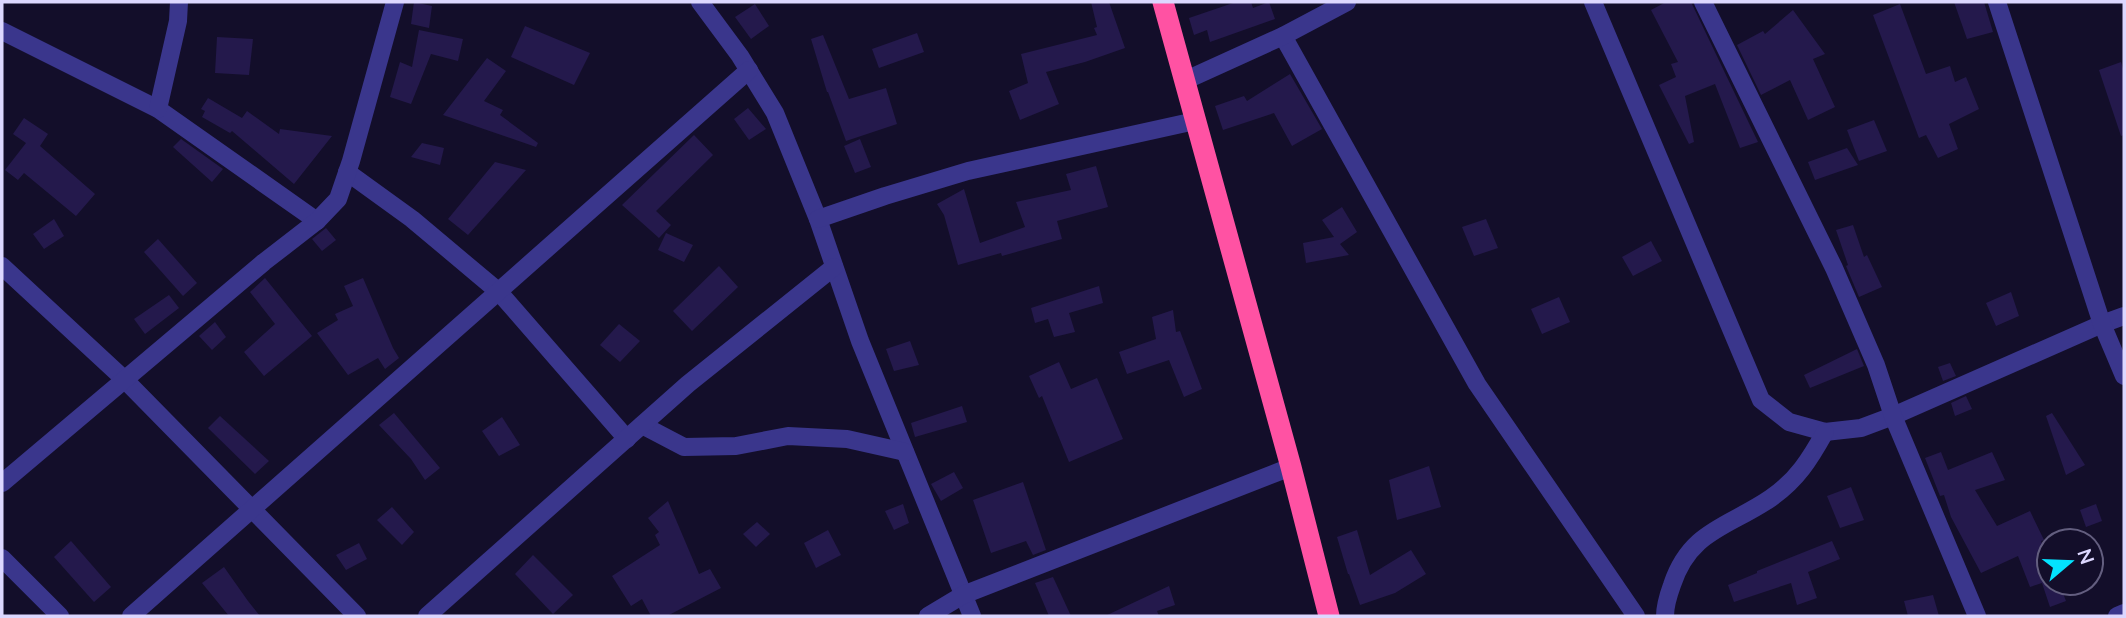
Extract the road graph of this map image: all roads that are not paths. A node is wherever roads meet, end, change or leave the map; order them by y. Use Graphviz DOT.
graph roads {
  1 [pos="178,2"];
  2 [pos="395,2"];
  3 [pos="700,2"];
  4 [pos="1163,2"];
  5 [pos="1346,2"];
  6 [pos="1594,2"];
  7 [pos="1703,2"];
  8 [pos="1997,2"];
  9 [pos="2,31"];
  10 [pos="1283,36"];
  11 [pos="749,70"];
  12 [pos="1184,81"];
  13 [pos="158,109"];
  14 [pos="1195,121"];
  15 [pos="347,172"];
  16 [pos="818,219"];
  17 [pos="317,221"];
  18 [pos="2,266"];
  19 [pos="834,267"];
  20 [pos="499,292"];
  21 [pos="2124,316"];
  22 [pos="2102,324"];
  23 [pos="2124,376"];
  24 [pos="125,380"];
  25 [pos="1893,416"];
  26 [pos="642,425"];
  27 [pos="1825,432"];
  28 [pos="627,439"];
  29 [pos="905,452"];
  30 [pos="1291,467"];
  31 [pos="2,484"];
  32 [pos="251,509"];
  33 [pos="2,558"];
  34 [pos="963,595"];
  35 [pos="2124,613"];
  36 [pos="60,616"];
  37 [pos="131,616"];
  38 [pos="357,616"];
  39 [pos="427,616"];
  40 [pos="928,616"];
  41 [pos="972,616"];
  42 [pos="1329,616"];
  43 [pos="1636,616"];
  44 [pos="1665,616"];
  45 [pos="1977,616"];
  46 [pos="2117,616"];
  1 -- 13 [label="street"];
  2 -- 15 [label="street"];
  3 -- 11 [label="street"];
  4 -- 12 [label="highway"];
  5 -- 10 [label="street"];
  6 -- 27 [label="street"];
  7 -- 25 [label="street"];
  8 -- 22 [label="street"];
  9 -- 13 [label="street"];
  10 -- 12 [label="street"];
  10 -- 43 [label="street"];
  11 -- 16 [label="street"];
  11 -- 20 [label="street"];
  12 -- 14 [label="highway"];
  13 -- 17 [label="street"];
  14 -- 16 [label="street"];
  14 -- 30 [label="highway"];
  15 -- 17 [label="street"];
  15 -- 20 [label="street"];
  16 -- 19 [label="street"];
  17 -- 24 [label="street"];
  18 -- 24 [label="street"];
  19 -- 26 [label="street"];
  19 -- 29 [label="street"];
  20 -- 28 [label="street"];
  20 -- 32 [label="street"];
  21 -- 22 [label="street"];
  22 -- 23 [label="street"];
  22 -- 25 [label="street"];
  24 -- 31 [label="street"];
  24 -- 32 [label="street"];
  25 -- 27 [label="street"];
  25 -- 45 [label="street"];
  26 -- 28 [label="street"];
  26 -- 29 [label="street"];
  27 -- 44 [label="street"];
  28 -- 39 [label="street"];
  29 -- 34 [label="street"];
  30 -- 34 [label="street"];
  30 -- 42 [label="highway"];
  32 -- 37 [label="street"];
  32 -- 38 [label="street"];
  33 -- 36 [label="street"];
  34 -- 40 [label="street"];
  34 -- 41 [label="street"];
  35 -- 46 [label="street"];
}
